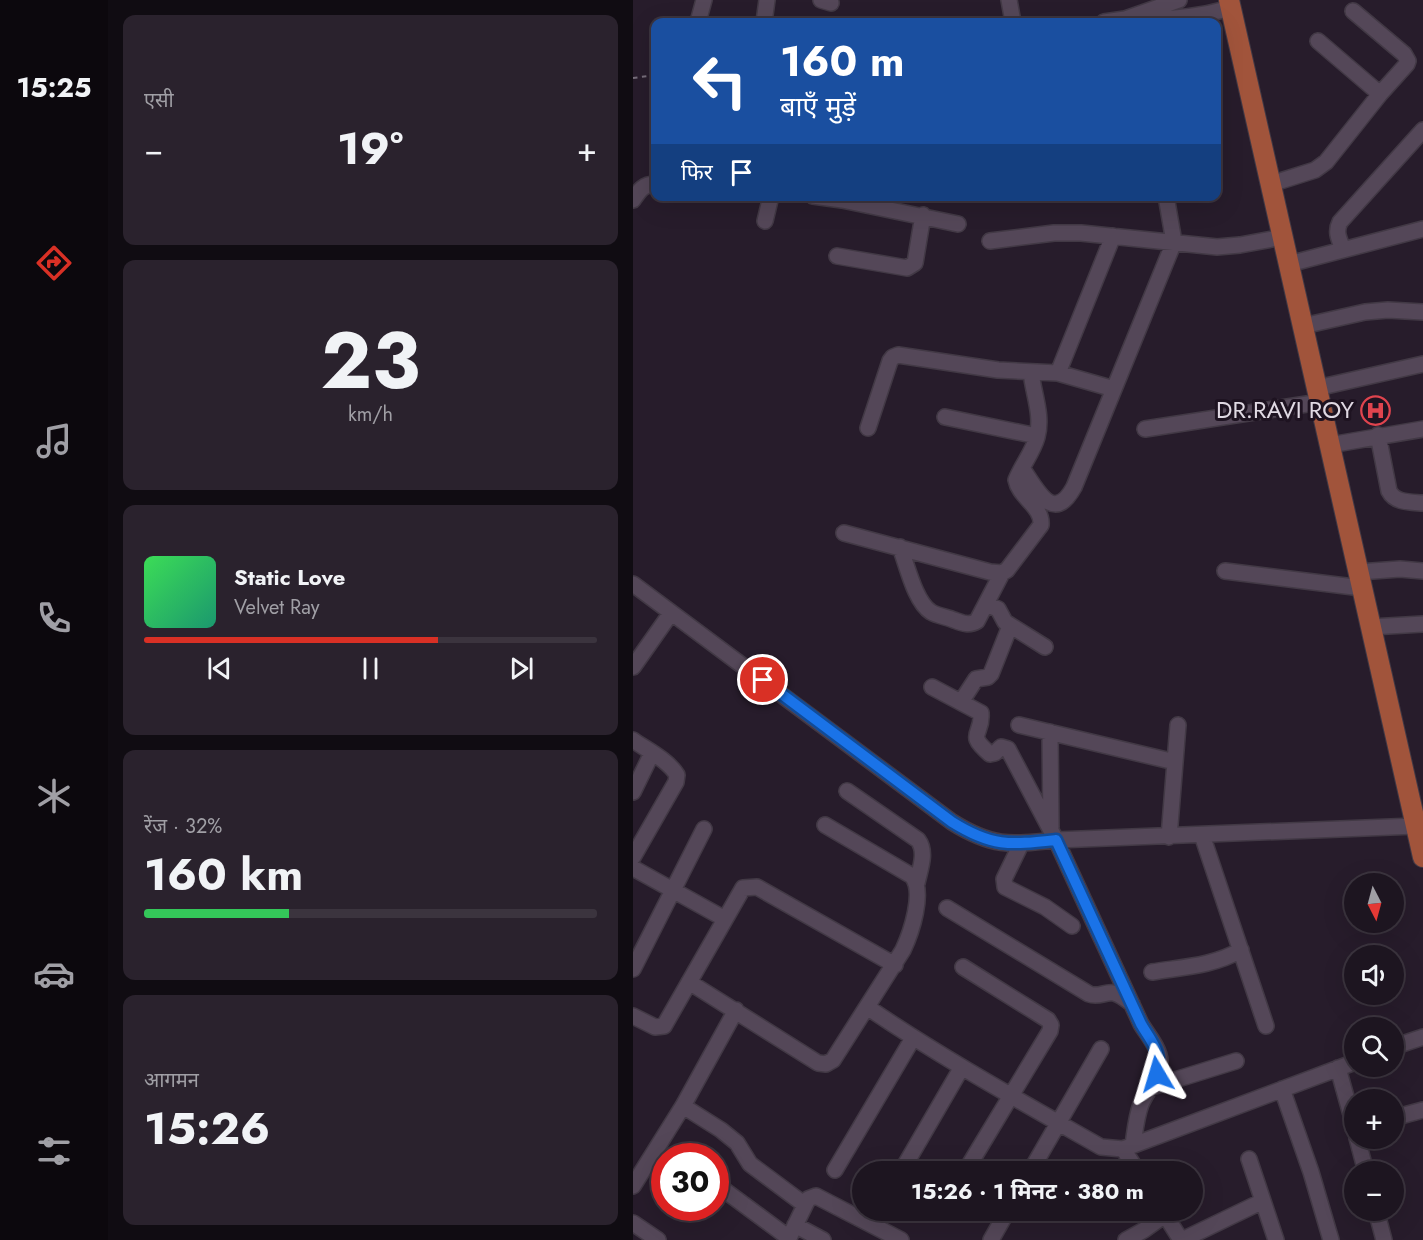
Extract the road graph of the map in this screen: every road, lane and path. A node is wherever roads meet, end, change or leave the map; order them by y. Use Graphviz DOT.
graph roads {
  1 [pos="704,0"];
  2 [pos="767,0"];
  3 [pos="1009,0"];
  4 [pos="1179,0"];
  5 [pos="1230,4"];
  6 [pos="1353,11"];
  7 [pos="699,18"];
  8 [pos="765,18"];
  9 [pos="1012,18"];
  10 [pos="1125,18"];
  11 [pos="1185,18"];
  12 [pos="1318,41"];
  13 [pos="651,76"];
  14 [pos="633,78"];
  15 [pos="1380,94"];
  16 [pos="1423,130"];
  17 [pos="651,184"];
  18 [pos="1271,184"];
  19 [pos="633,200"];
  20 [pos="770,201"];
  21 [pos="857,201"];
  22 [pos="1167,201"];
  23 [pos="923,215"];
  24 [pos="765,221"];
  25 [pos="959,224"];
  26 [pos="1423,230"];
  27 [pos="1113,236"];
  28 [pos="1283,237"];
  29 [pos="990,241"];
  30 [pos="1174,243"];
  31 [pos="1343,249"];
  32 [pos="837,256"];
  33 [pos="1289,264"];
  34 [pos="1423,312"];
  35 [pos="1303,326"];
  36 [pos="1423,364"];
  37 [pos="1031,372"];
  38 [pos="1058,373"];
  39 [pos="1114,388"];
  40 [pos="1318,395"];
  41 [pos="945,417"];
  42 [pos="868,428"];
  43 [pos="1145,429"];
  44 [pos="1423,429"];
  45 [pos="1378,435"];
  46 [pos="1037,436"];
  47 [pos="1330,445"];
  48 [pos="1022,468"];
  49 [pos="1423,503"];
  50 [pos="844,533"];
  51 [pos="900,547"];
  52 [pos="1225,571"];
  53 [pos="1423,571"];
  54 [pos="1002,573"];
  55 [pos="1360,580"];
  56 [pos="633,584"];
  57 [pos="986,604"];
  58 [pos="671,614"];
  59 [pos="1423,624"];
  60 [pos="1010,626"];
  61 [pos="1371,627"];
  62 [pos="1045,647"];
  63 [pos="633,667"];
  64 [pos="932,687"];
  65 [pos="961,702"];
  66 [pos="1019,725"];
  67 [pos="1177,725"];
  68 [pos="1050,732"];
  69 [pos="633,740"];
  70 [pos="652,753"];
  71 [pos="1175,762"];
  72 [pos="847,790"];
  73 [pos="633,792"];
  74 [pos="825,825"];
  75 [pos="704,829"];
  76 [pos="1053,835"];
  77 [pos="1202,835"];
  78 [pos="1169,837"];
  79 [pos="1420,841"];
  80 [pos="1021,844"];
  81 [pos="633,857"];
  82 [pos="633,868"];
  83 [pos="917,883"];
  84 [pos="674,890"];
  85 [pos="947,908"];
  86 [pos="725,918"];
  87 [pos="1072,926"];
  88 [pos="1241,950"];
  89 [pos="895,965"];
  90 [pos="963,967"];
  91 [pos="633,969"];
  92 [pos="1152,972"];
  93 [pos="689,982"];
  94 [pos="1132,1004"];
  95 [pos="867,1007"];
  96 [pos="736,1010"];
  97 [pos="633,1016"];
  98 [pos="1266,1026"];
  99 [pos="1423,1036"];
  100 [pos="912,1038"];
  101 [pos="1404,1043"];
  102 [pos="1101,1049"];
  103 [pos="1236,1061"];
  104 [pos="1344,1066"];
  105 [pos="962,1067"];
  106 [pos="1338,1068"];
  107 [pos="1149,1088"];
  108 [pos="1282,1089"];
  109 [pos="1344,1090"];
  110 [pos="1010,1096"];
  111 [pos="683,1106"];
  112 [pos="1423,1110"];
  113 [pos="1404,1115"];
  114 [pos="1058,1123"];
  115 [pos="1128,1147"];
  116 [pos="1249,1159"];
  117 [pos="907,1161"];
  118 [pos="972,1161"];
  119 [pos="1036,1161"];
  120 [pos="1134,1161"];
  121 [pos="835,1170"];
  122 [pos="633,1186"];
  123 [pos="729,1193"];
  124 [pos="1263,1201"];
  125 [pos="805,1205"];
  126 [pos="852,1209"];
  127 [pos="879,1221"];
  128 [pos="1002,1221"];
  129 [pos="1155,1221"];
  130 [pos="1168,1221"];
  131 [pos="1380,1221"];
  132 [pos="633,1223"];
  133 [pos="791,1234"];
  134 [pos="658,1240"];
  135 [pos="823,1240"];
  136 [pos="901,1240"];
  137 [pos="991,1240"];
  138 [pos="1126,1240"];
  139 [pos="1181,1240"];
  140 [pos="1276,1240"];
  141 [pos="1331,1240"];
  142 [pos="1385,1240"];
  1 -- 7 [label="street"];
  2 -- 8 [label="street"];
  3 -- 9 [label="street"];
  4 -- 10 [label="street"];
  5 -- 11 [label="street"];
  5 -- 18 [label="main road"];
  6 -- 15 [label="street"];
  12 -- 15 [label="street"];
  13 -- 14 [label="path"];
  15 -- 18 [label="street"];
  16 -- 31 [label="street"];
  17 -- 19 [label="street"];
  18 -- 28 [label="main road"];
  20 -- 24 [label="street"];
  21 -- 23 [label="street"];
  22 -- 30 [label="street"];
  23 -- 25 [label="street"];
  23 -- 32 [label="street"];
  26 -- 31 [label="street"];
  27 -- 29 [label="street"];
  27 -- 30 [label="street"];
  27 -- 38 [label="street"];
  28 -- 30 [label="street"];
  28 -- 33 [label="main road"];
  30 -- 39 [label="street"];
  31 -- 33 [label="street"];
  33 -- 35 [label="main road"];
  34 -- 35 [label="street"];
  35 -- 40 [label="main road"];
  36 -- 40 [label="street"];
  37 -- 38 [label="street"];
  37 -- 42 [label="street"];
  37 -- 46 [label="street"];
  38 -- 39 [label="street"];
  39 -- 48 [label="street"];
  40 -- 43 [label="street"];
  40 -- 47 [label="main road"];
  41 -- 46 [label="street"];
  44 -- 45 [label="street"];
  45 -- 47 [label="street"];
  45 -- 49 [label="street"];
  46 -- 48 [label="street"];
  47 -- 55 [label="main road"];
  48 -- 54 [label="street"];
  50 -- 51 [label="street"];
  51 -- 54 [label="street"];
  51 -- 57 [label="street"];
  52 -- 55 [label="street"];
  53 -- 55 [label="street"];
  54 -- 57 [label="street"];
  55 -- 61 [label="main road"];
  56 -- 58 [label="street"];
  57 -- 60 [label="street"];
  58 -- 63 [label="street"];
  58 -- 80 [label="street"];
  59 -- 61 [label="street"];
  60 -- 62 [label="street"];
  60 -- 65 [label="street"];
  61 -- 79 [label="main road"];
  64 -- 65 [label="street"];
  65 -- 76 [label="street"];
  66 -- 68 [label="street"];
  67 -- 71 [label="street"];
  68 -- 71 [label="street"];
  68 -- 76 [label="street"];
  69 -- 70 [label="street"];
  70 -- 73 [label="street"];
  70 -- 81 [label="street"];
  71 -- 78 [label="street"];
  72 -- 83 [label="street"];
  74 -- 83 [label="street"];
  75 -- 84 [label="street"];
  76 -- 78 [label="street"];
  76 -- 80 [label="street"];
  76 -- 94 [label="street"];
  77 -- 78 [label="street"];
  77 -- 79 [label="street"];
  77 -- 88 [label="street"];
  80 -- 87 [label="street"];
  82 -- 84 [label="street"];
  83 -- 89 [label="street"];
  84 -- 86 [label="street"];
  84 -- 91 [label="street"];
  85 -- 94 [label="street"];
  86 -- 89 [label="street"];
  86 -- 93 [label="street"];
  88 -- 92 [label="street"];
  88 -- 98 [label="street"];
  89 -- 95 [label="street"];
  90 -- 110 [label="street"];
  93 -- 96 [label="street"];
  93 -- 97 [label="street"];
  94 -- 107 [label="street"];
  95 -- 96 [label="street"];
  95 -- 100 [label="street"];
  96 -- 111 [label="street"];
  99 -- 101 [label="street"];
  100 -- 105 [label="street"];
  100 -- 121 [label="street"];
  102 -- 114 [label="street"];
  103 -- 107 [label="street"];
  104 -- 106 [label="street"];
  105 -- 110 [label="street"];
  105 -- 117 [label="street"];
  106 -- 108 [label="street"];
  106 -- 109 [label="street"];
  107 -- 115 [label="street"];
  108 -- 115 [label="street"];
  108 -- 141 [label="street"];
  110 -- 114 [label="street"];
  110 -- 118 [label="street"];
  111 -- 122 [label="street"];
  111 -- 125 [label="street"];
  112 -- 113 [label="street"];
  114 -- 115 [label="street"];
  114 -- 119 [label="street"];
  115 -- 120 [label="street"];
  116 -- 124 [label="street"];
  123 -- 133 [label="street"];
  124 -- 139 [label="street"];
  124 -- 140 [label="street"];
  125 -- 126 [label="street"];
  125 -- 133 [label="street"];
  127 -- 136 [label="street"];
  128 -- 137 [label="street"];
  129 -- 138 [label="street"];
  130 -- 139 [label="street"];
  131 -- 142 [label="street"];
  132 -- 134 [label="street"];
  133 -- 135 [label="street"];
}
